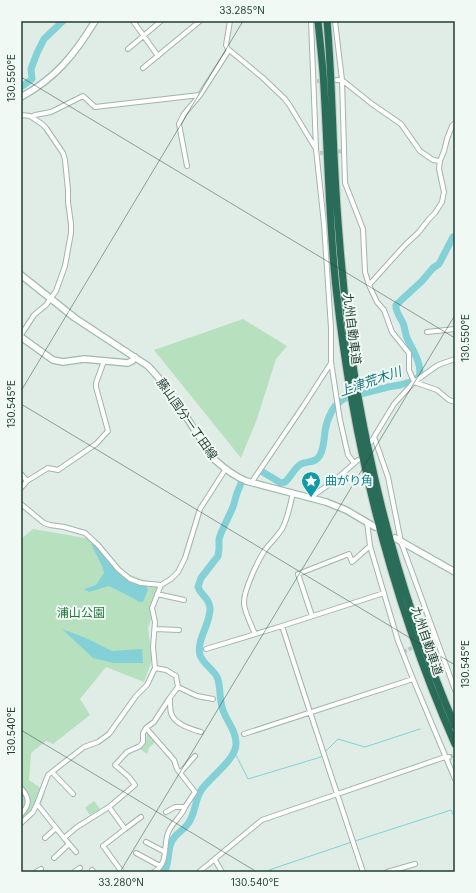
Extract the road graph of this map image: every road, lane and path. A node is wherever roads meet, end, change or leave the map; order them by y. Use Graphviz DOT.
graph roads {
  1 [pos="95,21"];
  2 [pos="133,21"];
  3 [pos="161,21"];
  4 [pos="200,21"];
  5 [pos="230,21"];
  6 [pos="311,21"];
  7 [pos="318,21"];
  8 [pos="327,21"];
  9 [pos="335,21"];
  10 [pos="144,36"];
  11 [pos="128,49"];
  12 [pos="229,50"];
  13 [pos="158,56"];
  14 [pos="143,68"];
  15 [pos="340,80"];
  16 [pos="200,95"];
  17 [pos="21,97"];
  18 [pos="21,115"];
  19 [pos="30,116"];
  20 [pos="455,123"];
  21 [pos="318,152"];
  22 [pos="440,161"];
  23 [pos="187,166"];
  24 [pos="21,275"];
  25 [pos="369,285"];
  26 [pos="51,299"];
  27 [pos="455,329"];
  28 [pos="427,332"];
  29 [pos="21,336"];
  30 [pos="135,357"];
  31 [pos="455,359"];
  32 [pos="104,361"];
  33 [pos="331,362"];
  34 [pos="414,382"];
  35 [pos="455,402"];
  36 [pos="374,437"];
  37 [pos="371,442"];
  38 [pos="225,470"];
  39 [pos="21,474"];
  40 [pos="27,481"];
  41 [pos="251,482"];
  42 [pos="21,488"];
  43 [pos="293,493"];
  44 [pos="311,498"];
  45 [pos="21,504"];
  46 [pos="367,522"];
  47 [pos="375,527"];
  48 [pos="395,538"];
  49 [pos="401,542"];
  50 [pos="370,546"];
  51 [pos="455,572"];
  52 [pos="161,585"];
  53 [pos="384,593"];
  54 [pos="157,594"];
  55 [pos="184,600"];
  56 [pos="312,616"];
  57 [pos="282,626"];
  58 [pos="155,629"];
  59 [pos="179,630"];
  60 [pos="255,634"];
  61 [pos="435,636"];
  62 [pos="429,640"];
  63 [pos="206,649"];
  64 [pos="155,668"];
  65 [pos="413,679"];
  66 [pos="178,687"];
  67 [pos="455,690"];
  68 [pos="170,699"];
  69 [pos="213,699"];
  70 [pos="310,712"];
  71 [pos="455,726"];
  72 [pos="146,728"];
  73 [pos="201,732"];
  74 [pos="244,734"];
  75 [pos="455,744"];
  76 [pos="195,756"];
  77 [pos="447,757"];
  78 [pos="52,772"];
  79 [pos="180,773"];
  80 [pos="455,779"];
  81 [pos="21,788"];
  82 [pos="73,794"];
  83 [pos="337,794"];
  84 [pos="37,804"];
  85 [pos="109,807"];
  86 [pos="185,807"];
  87 [pos="166,812"];
  88 [pos="21,814"];
  89 [pos="141,817"];
  90 [pos="21,823"];
  91 [pos="56,828"];
  92 [pos="125,829"];
  93 [pos="45,838"];
  94 [pos="64,838"];
  95 [pos="146,842"];
  96 [pos="69,844"];
  97 [pos="76,852"];
  98 [pos="165,852"];
  99 [pos="136,853"];
  100 [pos="54,858"];
  101 [pos="214,860"];
  102 [pos="415,864"];
  103 [pos="160,866"];
  104 [pos="80,868"];
  105 [pos="41,869"];
  106 [pos="36,872"];
  107 [pos="74,872"];
  108 [pos="122,872"];
  109 [pos="154,872"];
  110 [pos="199,872"];
  111 [pos="222,872"];
  112 [pos="363,872"];
  113 [pos="387,872"];
  1 -- 17 [label="main road"];
  2 -- 10 [label="street"];
  3 -- 10 [label="street"];
  4 -- 13 [label="street"];
  5 -- 12 [label="street"];
  6 -- 21 [label="street"];
  7 -- 75 [label="highway, 九州自動車道"];
  8 -- 71 [label="highway, 九州自動車道"];
  9 -- 15 [label="street"];
  10 -- 11 [label="street"];
  10 -- 13 [label="street"];
  12 -- 16 [label="street"];
  12 -- 21 [label="street"];
  13 -- 14 [label="street"];
  15 -- 22 [label="street"];
  15 -- 25 [label="street"];
  16 -- 19 [label="street"];
  16 -- 23 [label="street"];
  18 -- 19 [label="street"];
  19 -- 26 [label="street"];
  20 -- 22 [label="street"];
  21 -- 33 [label="street"];
  22 -- 25 [label="street"];
  24 -- 26 [label="main road, 藤山国分一丁田線"];
  25 -- 34 [label="street"];
  26 -- 29 [label="street"];
  26 -- 30 [label="main road, 藤山国分一丁田線"];
  27 -- 28 [label="street"];
  29 -- 32 [label="main road"];
  30 -- 32 [label="main road"];
  30 -- 38 [label="main road, 藤山国分一丁田線"];
  31 -- 34 [label="street"];
  32 -- 40 [label="street"];
  33 -- 41 [label="street"];
  33 -- 44 [label="street"];
  34 -- 35 [label="street"];
  34 -- 36 [label="street"];
  36 -- 37 [label="street"];
  36 -- 49 [label="street"];
  38 -- 41 [label="main road, 藤山国分一丁田線"];
  38 -- 52 [label="street"];
  39 -- 40 [label="street"];
  40 -- 42 [label="street"];
  41 -- 43 [label="main road, 藤山国分一丁田線"];
  43 -- 44 [label="main road, 藤山国分一丁田線"];
  43 -- 60 [label="street"];
  44 -- 46 [label="main road, 藤山国分一丁田線"];
  45 -- 52 [label="street"];
  46 -- 47 [label="main road, 藤山国分一丁田線"];
  46 -- 50 [label="street"];
  48 -- 49 [label="main road"];
  49 -- 51 [label="main road"];
  49 -- 61 [label="street"];
  50 -- 53 [label="street"];
  50 -- 56 [label="street"];
  52 -- 54 [label="street"];
  53 -- 56 [label="street"];
  53 -- 65 [label="street"];
  54 -- 55 [label="street"];
  54 -- 58 [label="street"];
  56 -- 57 [label="street"];
  57 -- 60 [label="street"];
  57 -- 70 [label="street"];
  58 -- 59 [label="street"];
  58 -- 64 [label="street"];
  60 -- 63 [label="street"];
  61 -- 62 [label="street"];
  61 -- 67 [label="street"];
  64 -- 66 [label="street"];
  64 -- 78 [label="street"];
  65 -- 70 [label="street"];
  65 -- 77 [label="street"];
  66 -- 68 [label="street"];
  66 -- 69 [label="street"];
  68 -- 72 [label="street"];
  68 -- 73 [label="street"];
  70 -- 74 [label="street"];
  70 -- 83 [label="street"];
  72 -- 79 [label="street"];
  72 -- 85 [label="street"];
  76 -- 79 [label="street"];
  77 -- 80 [label="street"];
  77 -- 83 [label="street"];
  78 -- 82 [label="street"];
  78 -- 84 [label="street"];
  79 -- 86 [label="street"];
  81 -- 88 [label="street"];
  83 -- 101 [label="street"];
  83 -- 112 [label="street"];
  84 -- 90 [label="street"];
  84 -- 91 [label="street"];
  85 -- 92 [label="street"];
  85 -- 94 [label="street"];
  86 -- 87 [label="street"];
  86 -- 98 [label="street"];
  89 -- 92 [label="street"];
  91 -- 93 [label="street"];
  91 -- 94 [label="street"];
  92 -- 108 [label="street"];
  94 -- 96 [label="street"];
  95 -- 98 [label="street"];
  96 -- 97 [label="street"];
  96 -- 100 [label="street"];
  98 -- 103 [label="street"];
  99 -- 103 [label="street"];
  101 -- 110 [label="street"];
  101 -- 111 [label="street"];
  102 -- 113 [label="street"];
  103 -- 109 [label="street"];
  104 -- 107 [label="street"];
  105 -- 106 [label="street"];
}
